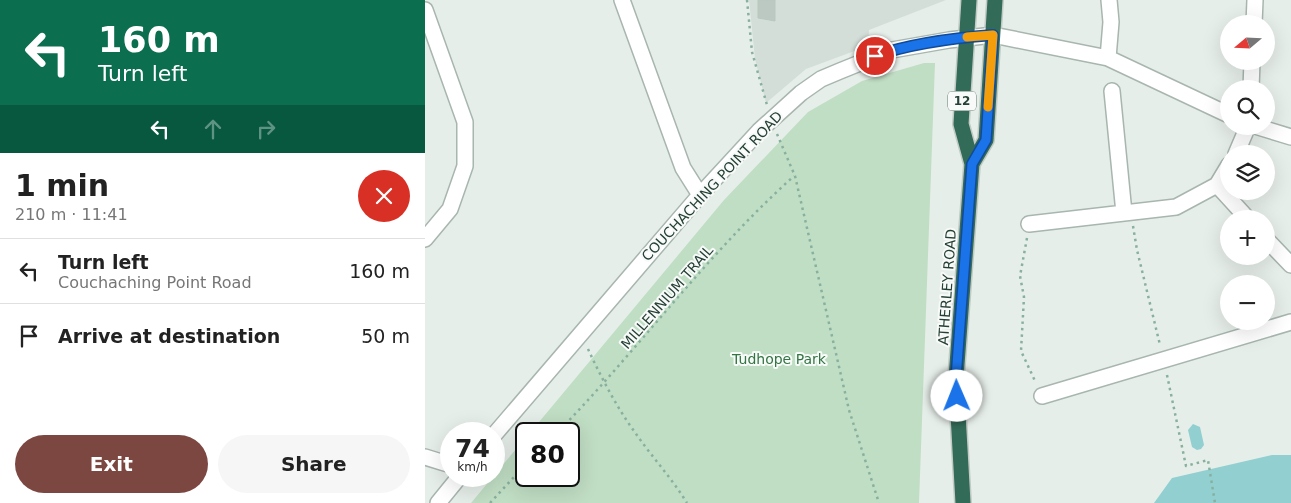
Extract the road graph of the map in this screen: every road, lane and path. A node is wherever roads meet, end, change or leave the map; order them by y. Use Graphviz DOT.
graph roads {
  1 [pos="622,0"];
  2 [pos="747,0"];
  3 [pos="969,0"];
  4 [pos="995,0"];
  5 [pos="1109,0"];
  6 [pos="1255,0"];
  7 [pos="425,10"];
  8 [pos="1254,15"];
  9 [pos="993,35"];
  10 [pos="967,37"];
  11 [pos="1108,58"];
  12 [pos="1112,91"];
  13 [pos="1220,111"];
  14 [pos="771,120"];
  15 [pos="1275,132"];
  16 [pos="1291,137"];
  17 [pos="972,164"];
  18 [pos="795,176"];
  19 [pos="1220,180"];
  20 [pos="1217,185"];
  21 [pos="700,195"];
  22 [pos="1240,210"];
  23 [pos="1124,213"];
  24 [pos="1029,224"];
  25 [pos="425,239"];
  26 [pos="1275,248"];
  27 [pos="1291,265"];
  28 [pos="1291,322"];
  29 [pos="581,333"];
  30 [pos="605,384"];
  31 [pos="1042,396"];
  32 [pos="568,422"];
  33 [pos="505,423"];
  34 [pos="425,457"];
  35 [pos="440,462"];
  36 [pos="1209,469"];
  37 [pos="515,476"];
  38 [pos="451,487"];
  39 [pos="438,503"];
  40 [pos="490,503"];
  41 [pos="687,503"];
  42 [pos="879,503"];
  43 [pos="963,503"];
  44 [pos="1215,503"];
  1 -- 21 [label="street"];
  2 -- 14 [label="path"];
  3 -- 10 [label="highway, ATHERLEY ROAD / 12"];
  4 -- 9 [label="highway, ATHERLEY ROAD / 12"];
  5 -- 11 [label="street"];
  6 -- 8 [label="street"];
  7 -- 25 [label="street"];
  9 -- 10 [label="street, COUCHACHING POINT ROAD"];
  9 -- 11 [label="street, COUCHACHING POINT ROAD"];
  9 -- 17 [label="highway, ATHERLEY ROAD / 12"];
  10 -- 14 [label="street, COUCHACHING POINT ROAD"];
  10 -- 17 [label="highway, ATHERLEY ROAD / 12"];
  11 -- 13 [label="street, COUCHACHING POINT ROAD"];
  12 -- 23 [label="street"];
  14 -- 18 [label="path"];
  14 -- 21 [label="street, COUCHACHING POINT ROAD"];
  15 -- 16 [label="street"];
  17 -- 43 [label="highway, ATHERLEY ROAD / 12"];
  18 -- 30 [label="path, MILLENNIUM TRAIL"];
  18 -- 42 [label="path"];
  19 -- 20 [label="street"];
  20 -- 22 [label="street"];
  20 -- 23 [label="street"];
  21 -- 29 [label="street, COUCHACHING POINT ROAD"];
  23 -- 24 [label="street"];
  24 -- 31 [label="path"];
  26 -- 27 [label="street"];
  28 -- 31 [label="street"];
  29 -- 30 [label="path"];
  29 -- 33 [label="street, COUCHACHING POINT ROAD"];
  30 -- 32 [label="path, MILLENNIUM TRAIL"];
  30 -- 41 [label="path"];
  34 -- 35 [label="street"];
  36 -- 44 [label="path"];
  37 -- 40 [label="path"];
  38 -- 39 [label="street"];
}
